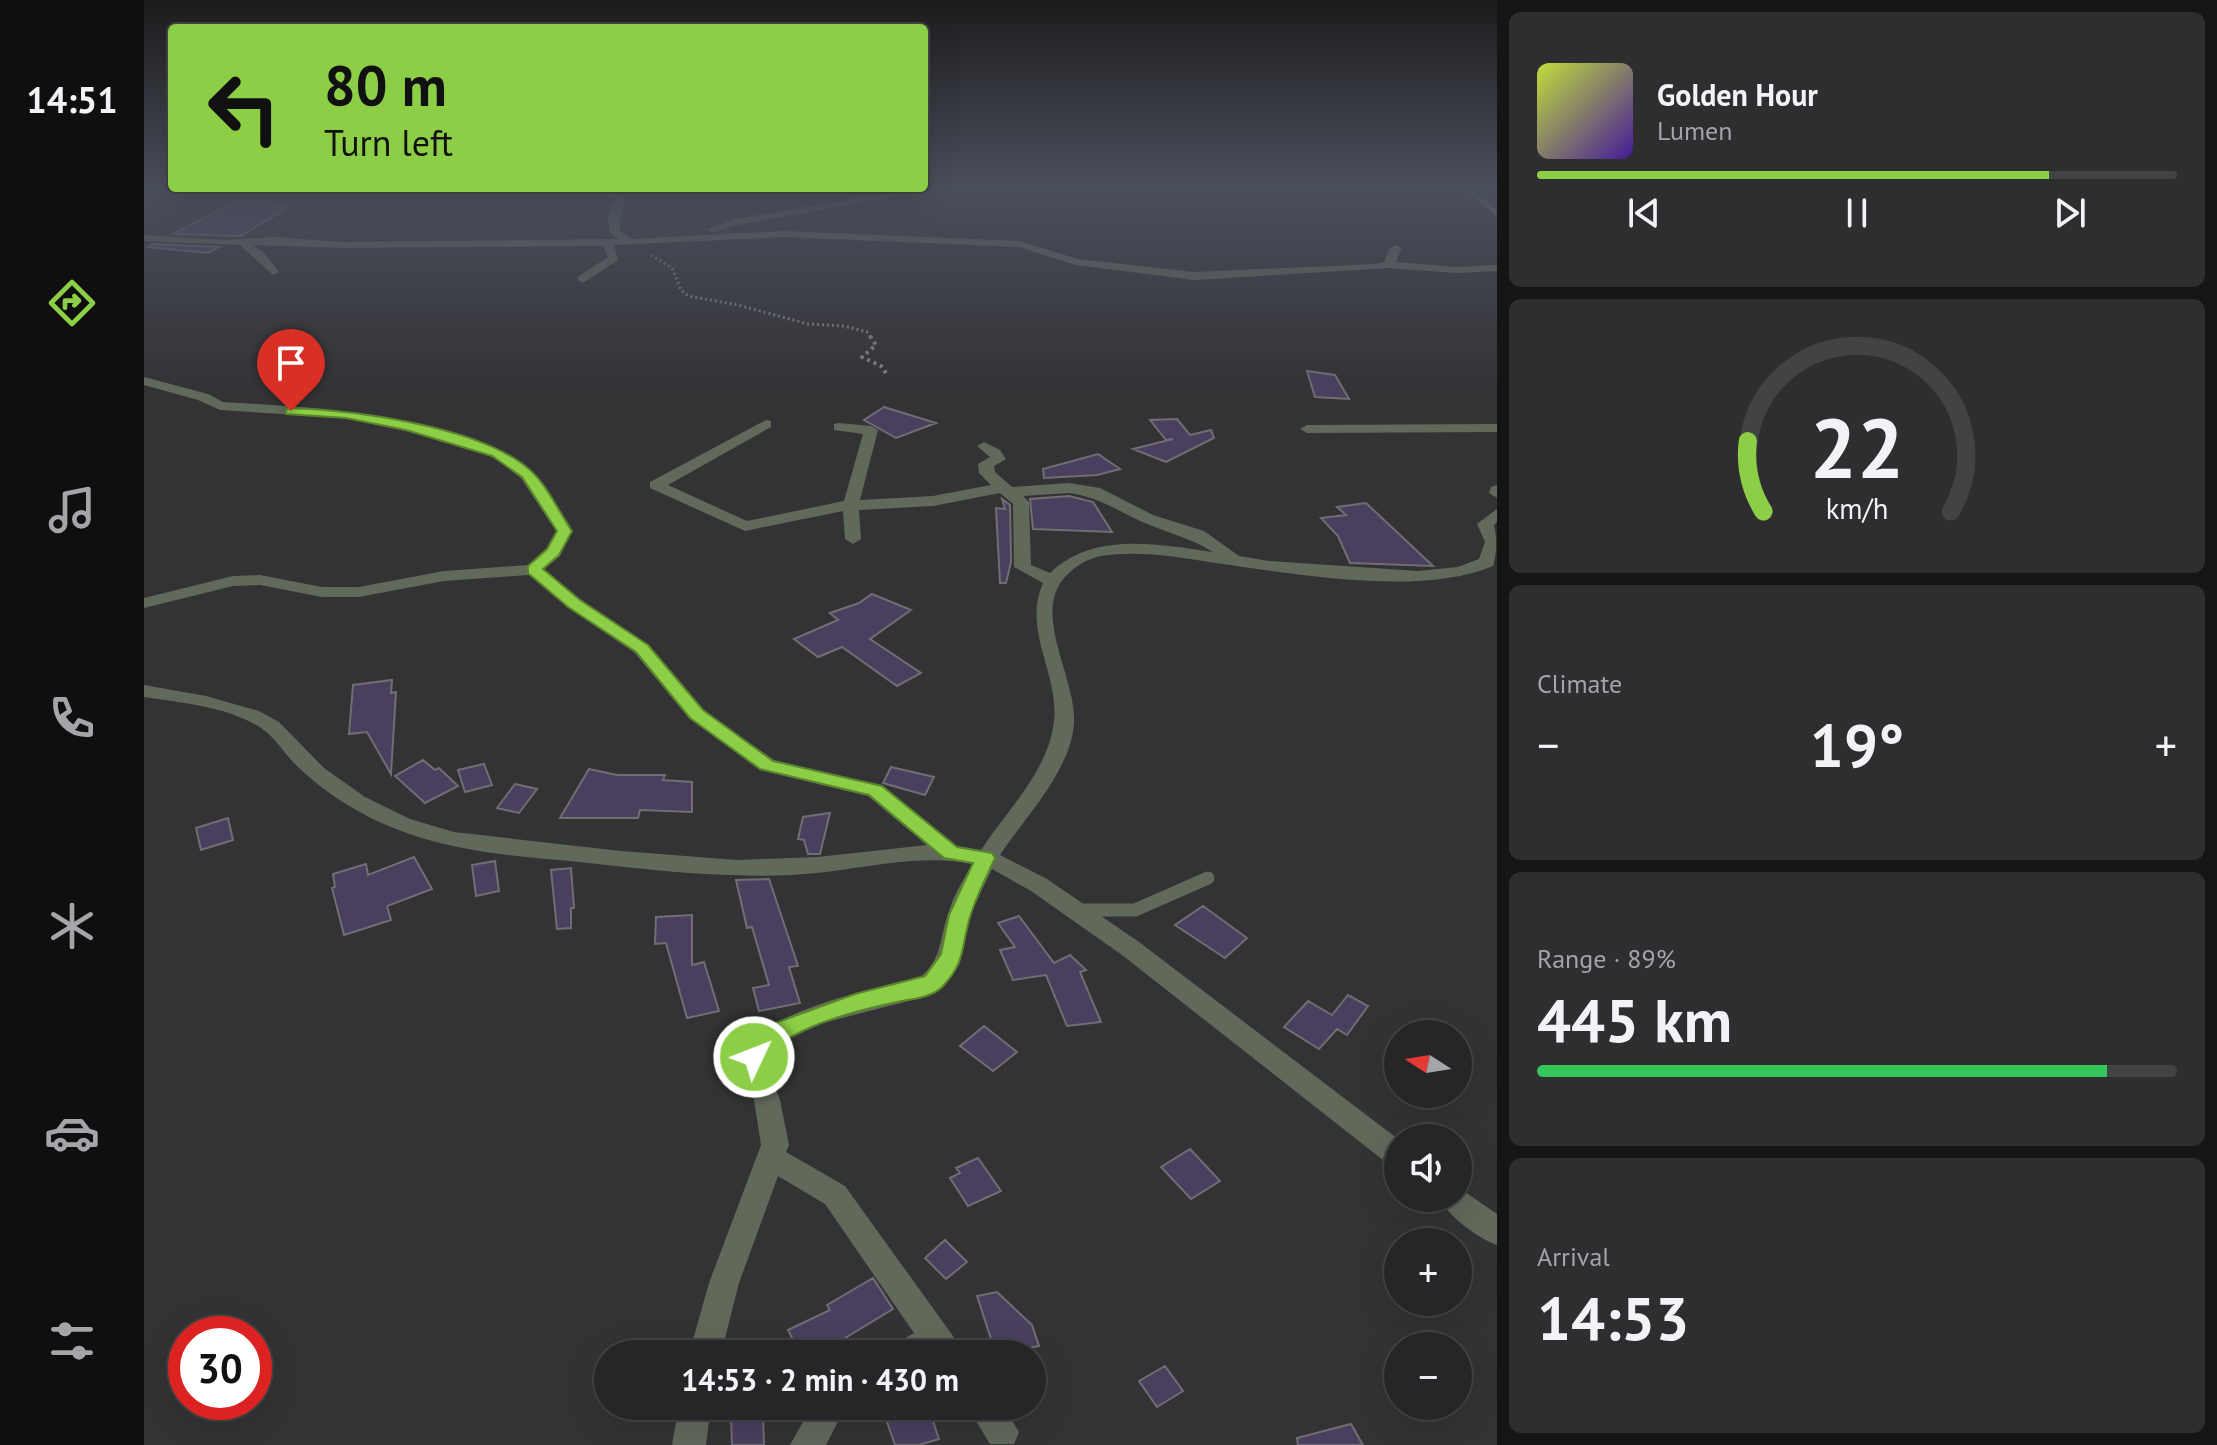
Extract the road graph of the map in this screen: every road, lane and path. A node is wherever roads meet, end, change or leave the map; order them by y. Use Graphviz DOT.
graph roads {
  1 [pos="261,256"];
  2 [pos="613,256"];
  3 [pos="653,256"];
  4 [pos="1058,256"];
  5 [pos="1393,256"];
  6 [pos="1389,265"];
  7 [pos="1497,268"];
  8 [pos="273,272"];
  9 [pos="583,279"];
  10 [pos="886,373"];
  11 [pos="144,381"];
  12 [pos="766,424"];
  13 [pos="839,427"];
  14 [pos="1497,428"];
  15 [pos="1307,429"];
  16 [pos="984,446"];
  17 [pos="1007,490"];
  18 [pos="851,505"];
  19 [pos="1497,514"];
  20 [pos="853,539"];
  21 [pos="1236,558"];
  22 [pos="533,570"];
  23 [pos="1050,580"];
  24 [pos="144,603"];
  25 [pos="144,691"];
  26 [pos="952,853"];
  27 [pos="985,858"];
  28 [pos="1208,878"];
  29 [pos="1074,910"];
  30 [pos="1384,1144"];
  31 [pos="771,1157"];
  32 [pos="1472,1212"];
  33 [pos="1497,1232"];
  34 [pos="709,1340"];
  35 [pos="925,1340"];
  36 [pos="693,1420"];
  37 [pos="822,1420"];
  38 [pos="689,1445"];
  39 [pos="807,1445"];
  1 -- 8 [label="street"];
  2 -- 9 [label="street"];
  3 -- 10 [label="path"];
  4 -- 6 [label="street"];
  5 -- 6 [label="street"];
  6 -- 7 [label="street"];
  11 -- 22 [label="street"];
  12 -- 18 [label="street"];
  13 -- 18 [label="street"];
  14 -- 15 [label="street"];
  16 -- 17 [label="street"];
  17 -- 18 [label="street"];
  17 -- 21 [label="street"];
  17 -- 23 [label="street"];
  18 -- 20 [label="street"];
  19 -- 21 [label="street"];
  21 -- 23 [label="street"];
  22 -- 24 [label="street"];
  22 -- 26 [label="street"];
  23 -- 27 [label="street"];
  25 -- 26 [label="street"];
  26 -- 27 [label="street"];
  27 -- 29 [label="street"];
  27 -- 31 [label="street"];
  28 -- 29 [label="lane"];
  29 -- 30 [label="street"];
  31 -- 34 [label="street"];
  31 -- 35 [label="street"];
  32 -- 33 [label="street"];
  36 -- 38 [label="street"];
  37 -- 39 [label="street"];
}
